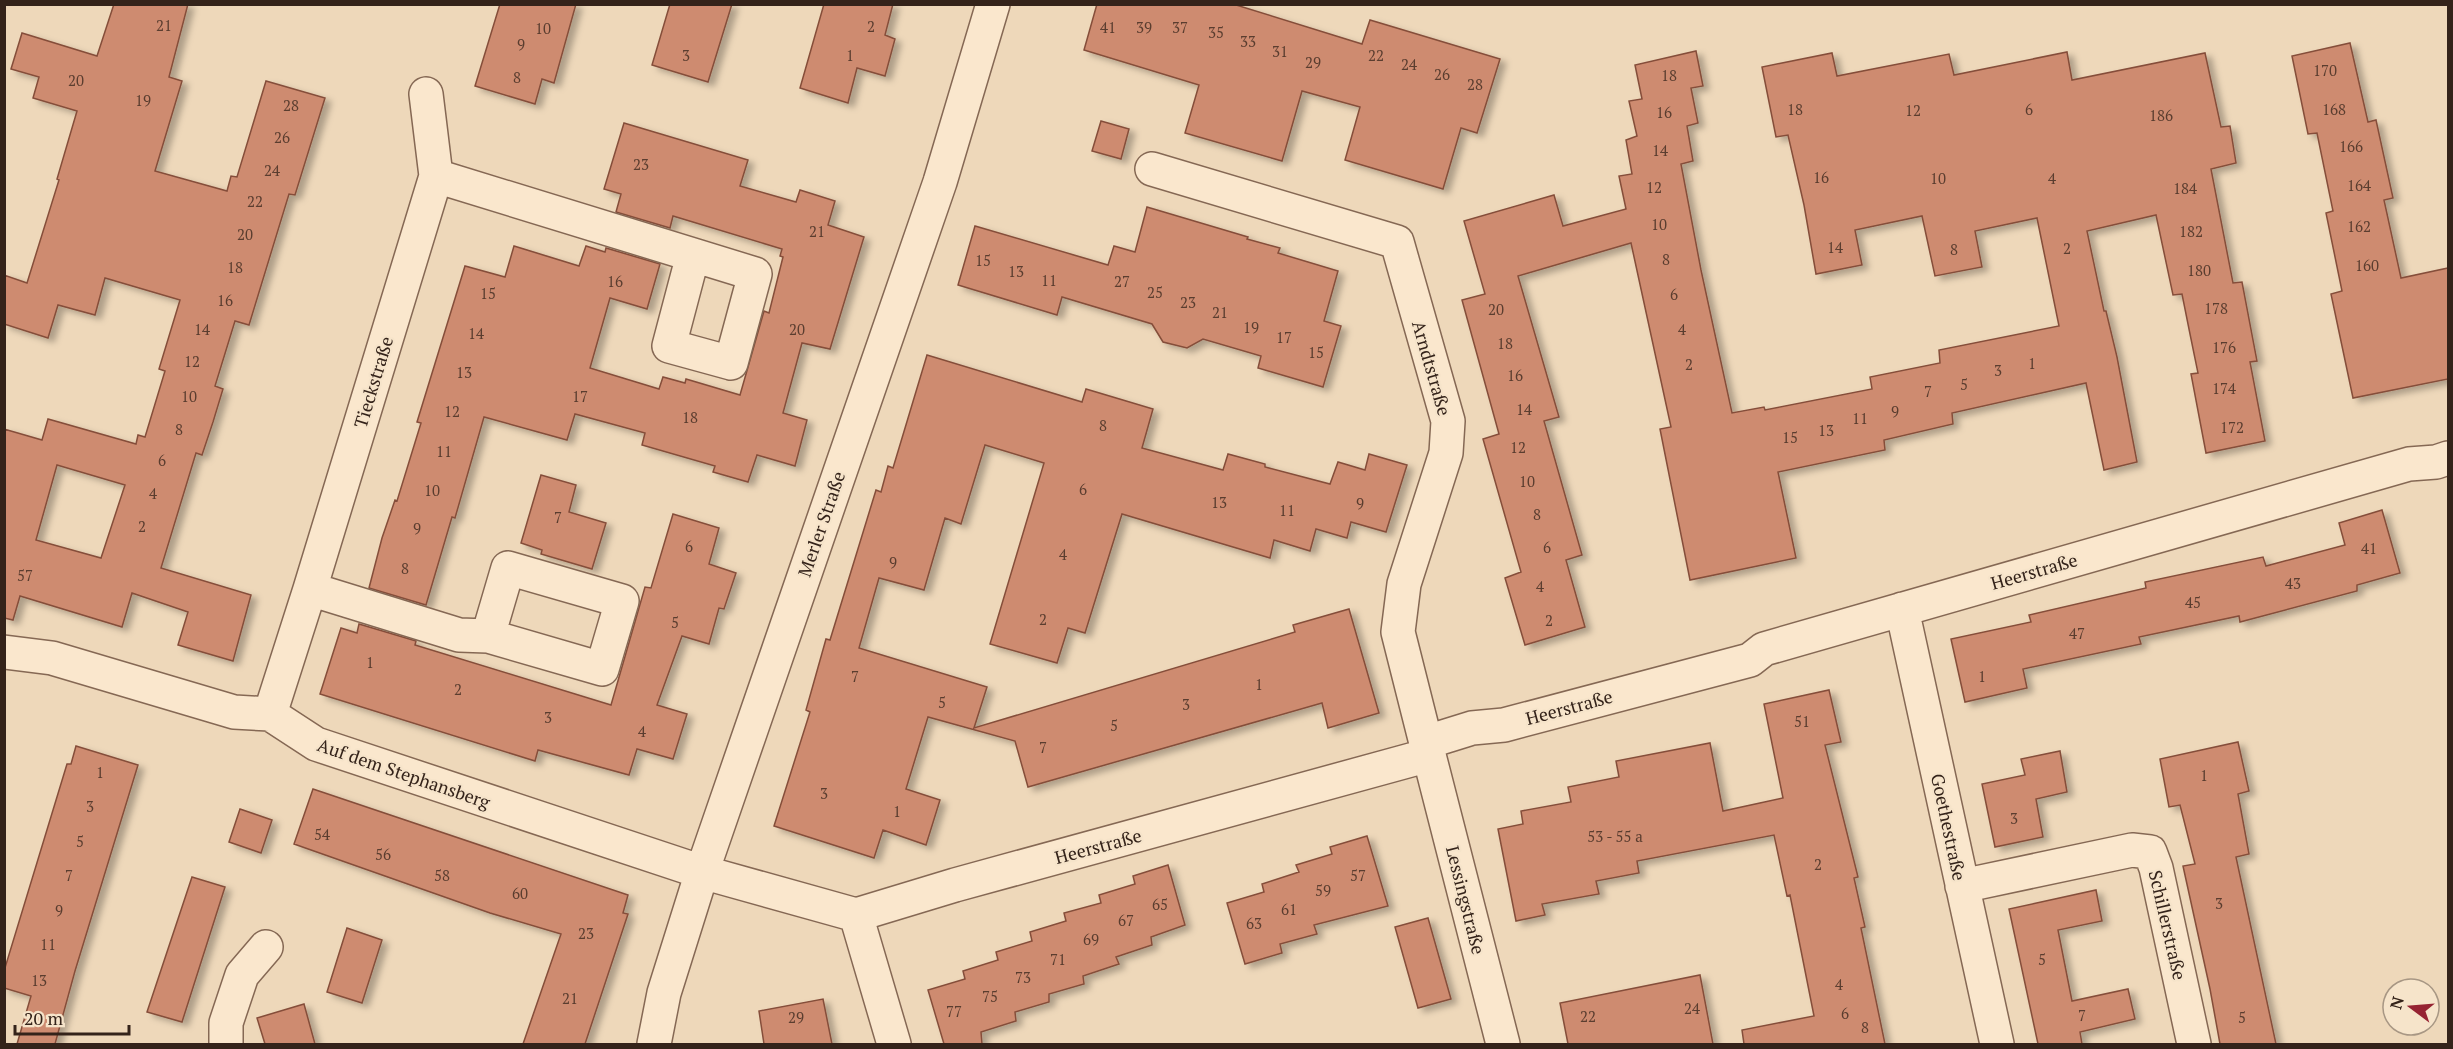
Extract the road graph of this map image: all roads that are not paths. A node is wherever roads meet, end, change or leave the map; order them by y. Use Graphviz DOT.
graph roads {
  1 [pos="993,4"];
  2 [pos="426,94"];
  3 [pos="1152,169"];
  4 [pos="436,176"];
  5 [pos="693,255"];
  6 [pos="2448,458"];
  7 [pos="310,589"];
  8 [pos="1902,609"];
  9 [pos="488,636"];
  10 [pos="4,652"];
  11 [pos="270,714"];
  12 [pos="1428,748"];
  13 [pos="702,872"];
  14 [pos="1962,886"];
  15 [pos="856,915"];
  16 [pos="266,947"];
  17 [pos="226,1044"];
  18 [pos="654,1044"];
  19 [pos="894,1044"];
  20 [pos="1503,1044"];
  21 [pos="1997,1044"];
  22 [pos="2194,1044"];
  1 -- 13 [label="street, Merler Straße"];
  2 -- 4 [label="street, Tieckstraße"];
  3 -- 12 [label="street, Arndtstraße"];
  4 -- 5 [label="street"];
  4 -- 7 [label="street, Tieckstraße"];
  6 -- 8 [label="street, Heerstraße"];
  7 -- 9 [label="street"];
  7 -- 11 [label="street, Tieckstraße"];
  8 -- 12 [label="street, Heerstraße"];
  8 -- 14 [label="street, Goethestraße"];
  10 -- 11 [label="street, Auf dem Stephansberg"];
  11 -- 13 [label="street, Auf dem Stephansberg"];
  12 -- 15 [label="street, Heerstraße"];
  12 -- 20 [label="street, Lessingstraße"];
  13 -- 15 [label="street"];
  13 -- 18 [label="street, Merler Straße"];
  14 -- 21 [label="street, Goethestraße"];
  14 -- 22 [label="street, Schillerstraße"];
  15 -- 19 [label="street"];
  16 -- 17 [label="street"];
}
